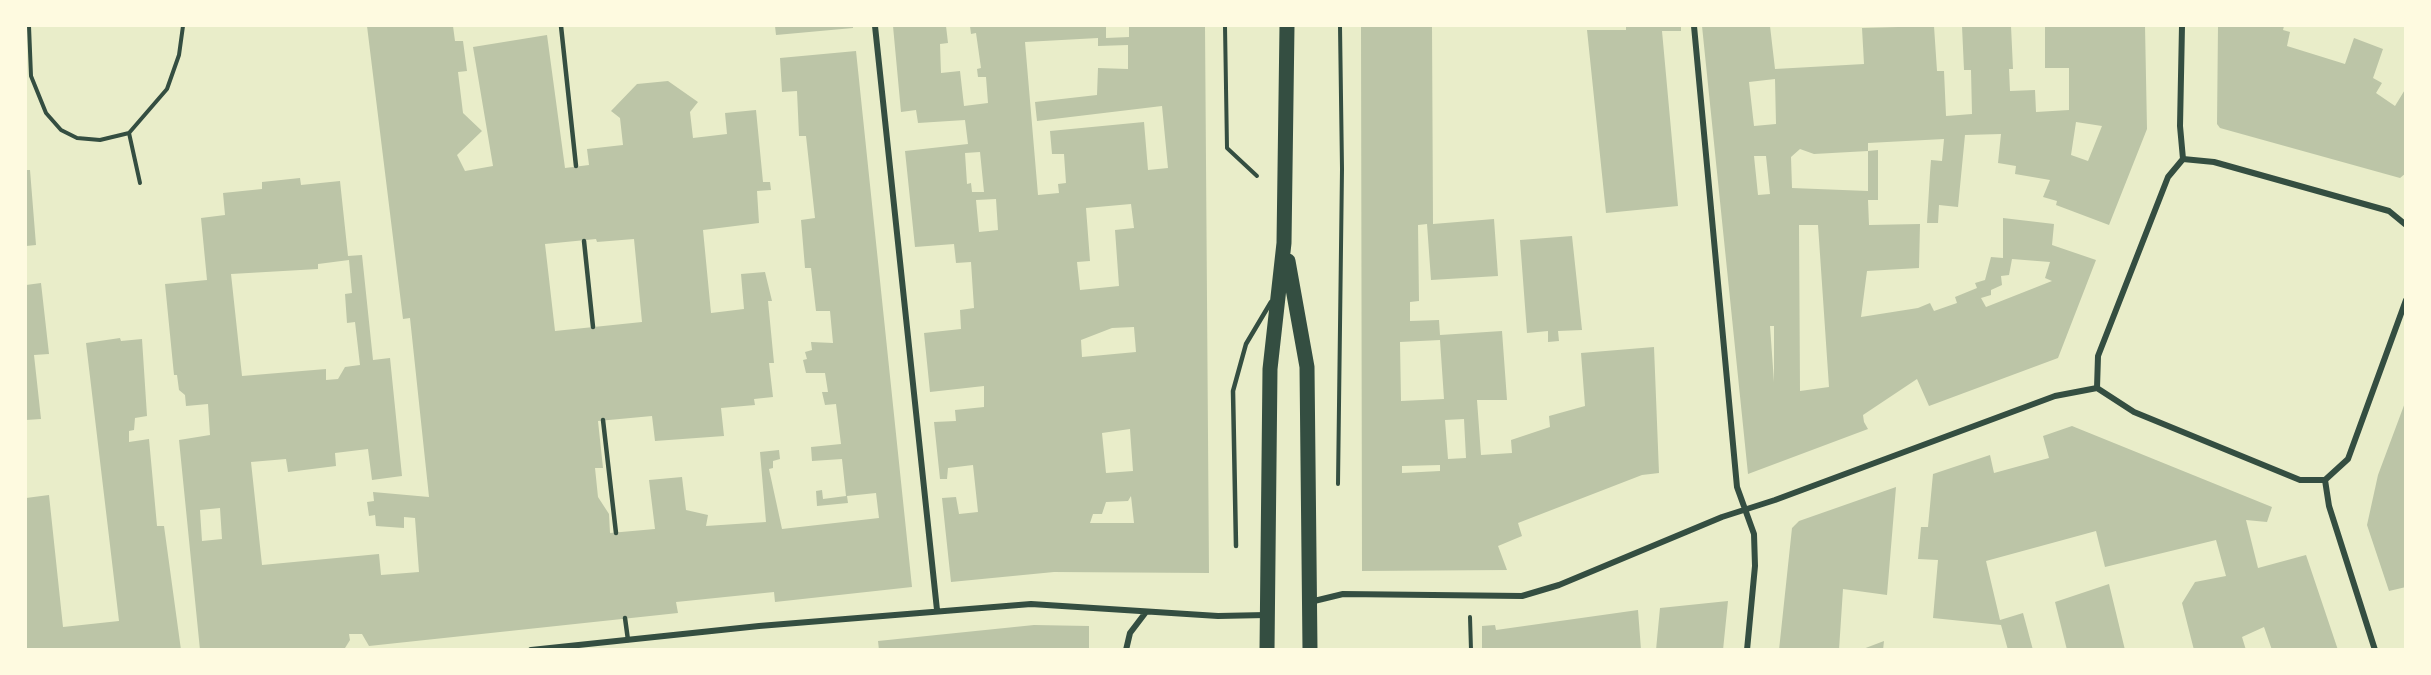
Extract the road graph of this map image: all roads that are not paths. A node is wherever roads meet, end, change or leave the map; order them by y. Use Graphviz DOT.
graph roads {
  1 [pos="561,26"];
  2 [pos="875,26"];
  3 [pos="1287,26"];
  4 [pos="1694,26"];
  5 [pos="2182,26"];
  6 [pos="2183,159"];
  7 [pos="576,166"];
  8 [pos="2406,225"];
  9 [pos="584,241"];
  10 [pos="1284,243"];
  11 [pos="1279,290"];
  12 [pos="2406,300"];
  13 [pos="593,327"];
  14 [pos="2097,388"];
  15 [pos="603,420"];
  16 [pos="2325,480"];
  17 [pos="1745,510"];
  18 [pos="615,533"];
  19 [pos="1236,546"];
  20 [pos="1310,602"];
  21 [pos="936,610"];
  22 [pos="1146,612"];
  23 [pos="1268,615"];
  24 [pos="625,618"];
  25 [pos="627,640"];
  26 [pos="531,650"];
  27 [pos="1126,650"];
  28 [pos="1267,650"];
  29 [pos="1310,650"];
  30 [pos="1747,650"];
  31 [pos="2375,650"];
  1 -- 7 [label="lane"];
  2 -- 21 [label="street"];
  3 -- 10 [label="main road"];
  4 -- 17 [label="street"];
  5 -- 6 [label="street"];
  6 -- 8 [label="street"];
  6 -- 14 [label="street"];
  9 -- 13 [label="lane"];
  10 -- 11 [label="main road"];
  10 -- 20 [label="main road"];
  11 -- 19 [label="lane"];
  11 -- 23 [label="main road"];
  12 -- 16 [label="street"];
  14 -- 16 [label="street"];
  14 -- 17 [label="street"];
  15 -- 18 [label="lane"];
  16 -- 31 [label="street"];
  17 -- 20 [label="street"];
  17 -- 30 [label="street"];
  20 -- 29 [label="main road"];
  21 -- 22 [label="street"];
  21 -- 25 [label="street"];
  22 -- 23 [label="street"];
  22 -- 27 [label="street"];
  23 -- 28 [label="main road"];
  24 -- 25 [label="lane"];
  25 -- 26 [label="street"];
}
